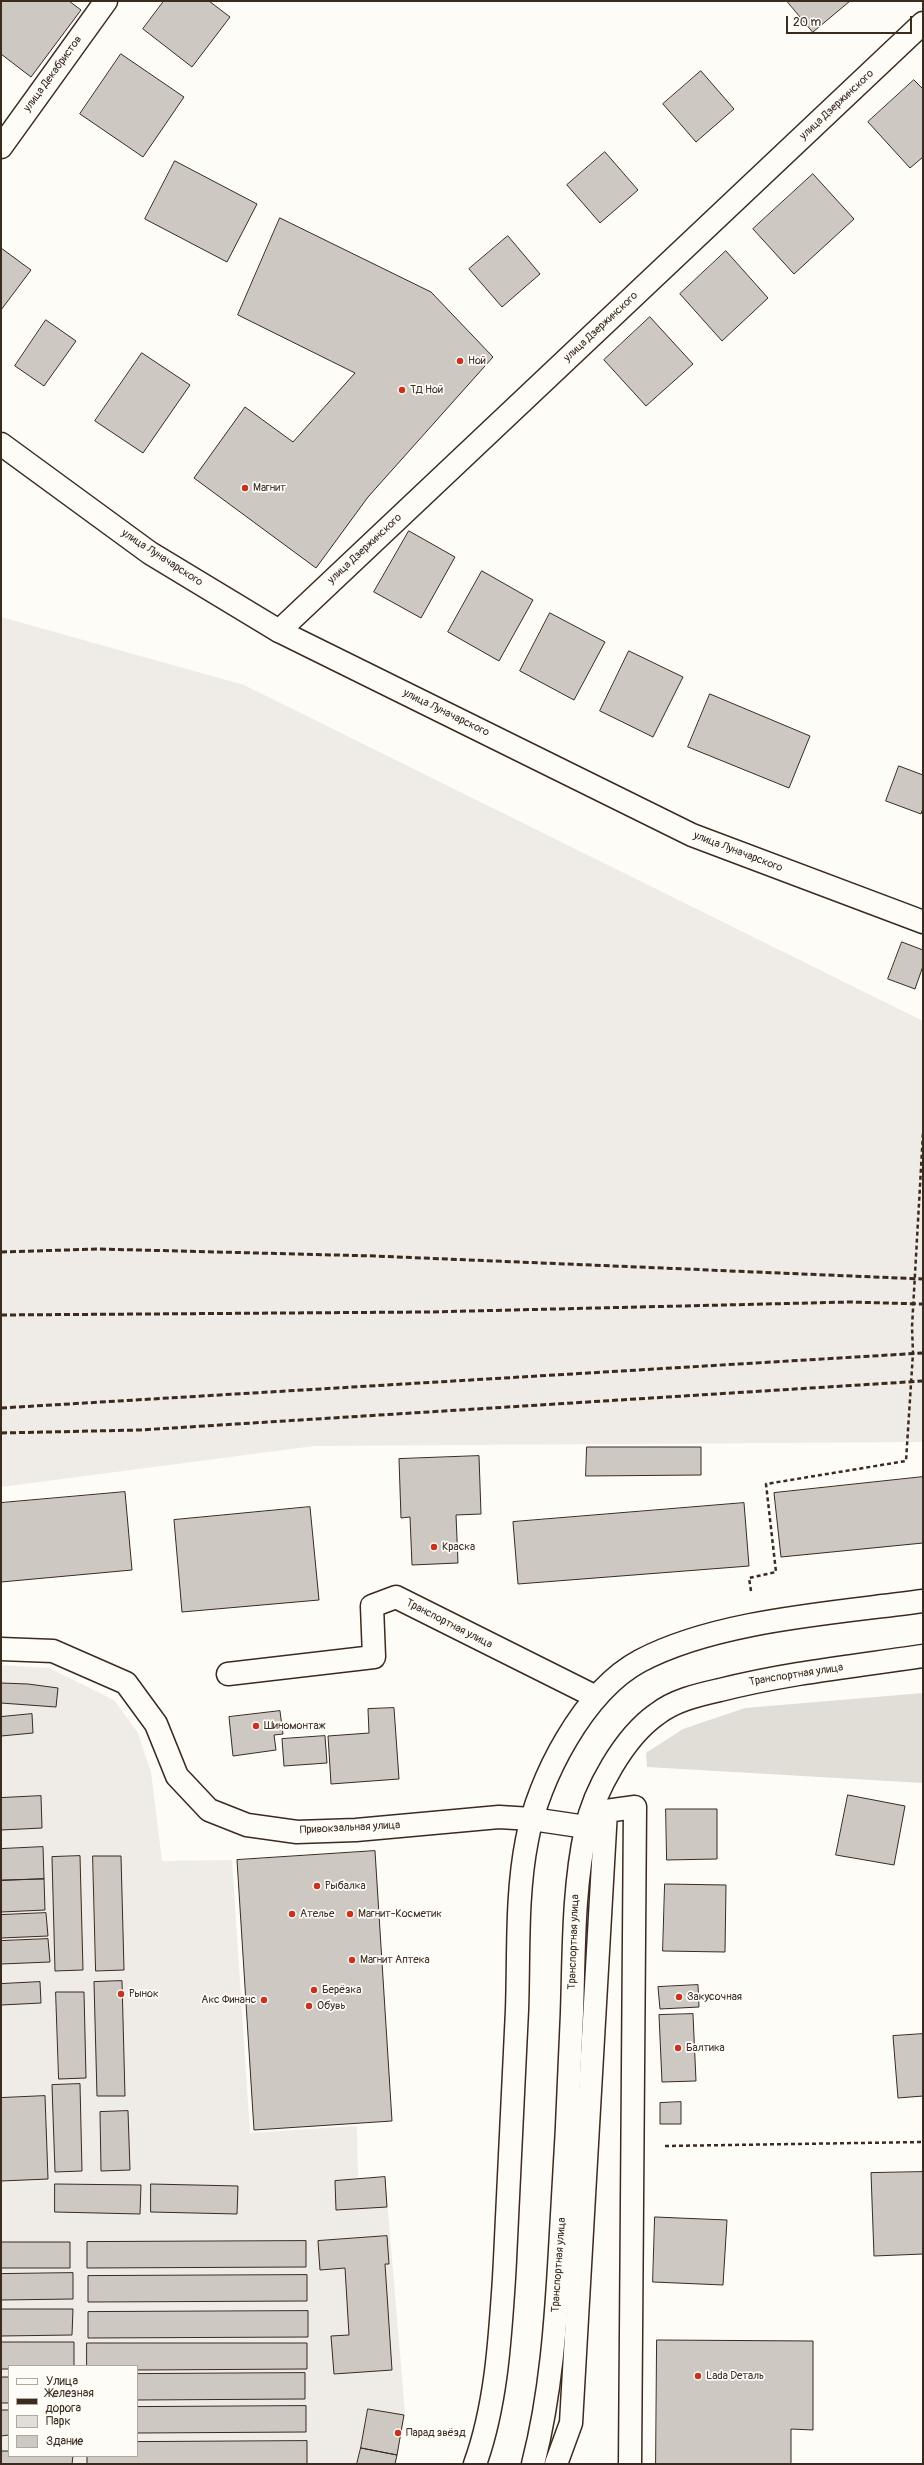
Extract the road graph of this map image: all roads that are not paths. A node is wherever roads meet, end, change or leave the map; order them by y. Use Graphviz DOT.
graph roads {
  1 [pos="106,1"];
  2 [pos="923,23"];
  3 [pos="1,147"];
  4 [pos="1,444"];
  5 [pos="279,631"];
  6 [pos="923,922"];
  7 [pos="923,1601"];
  8 [pos="1,1649"];
  9 [pos="923,1656"];
  10 [pos="228,1674"];
  11 [pos="596,1697"];
  12 [pos="532,1819"];
  13 [pos="586,1827"];
  14 [pos="475,2464"];
  15 [pos="533,2464"];
  16 [pos="556,2464"];
  17 [pos="630,2464"];
  1 -- 3 [label="street, улица Декабристов"];
  2 -- 5 [label="street, улица Дзержинского"];
  4 -- 5 [label="street, улица Луначарского"];
  5 -- 6 [label="street, улица Луначарского"];
  7 -- 11 [label="street"];
  8 -- 12 [label="street, Привокзальная улица"];
  9 -- 13 [label="street, Транспортная улица"];
  10 -- 11 [label="street, Транспортная улица"];
  11 -- 12 [label="street"];
  12 -- 13 [label="street, Привокзальная улица"];
  12 -- 14 [label="street"];
  13 -- 15 [label="street, Транспортная улица"];
  16 -- 17 [label="street"];
}
